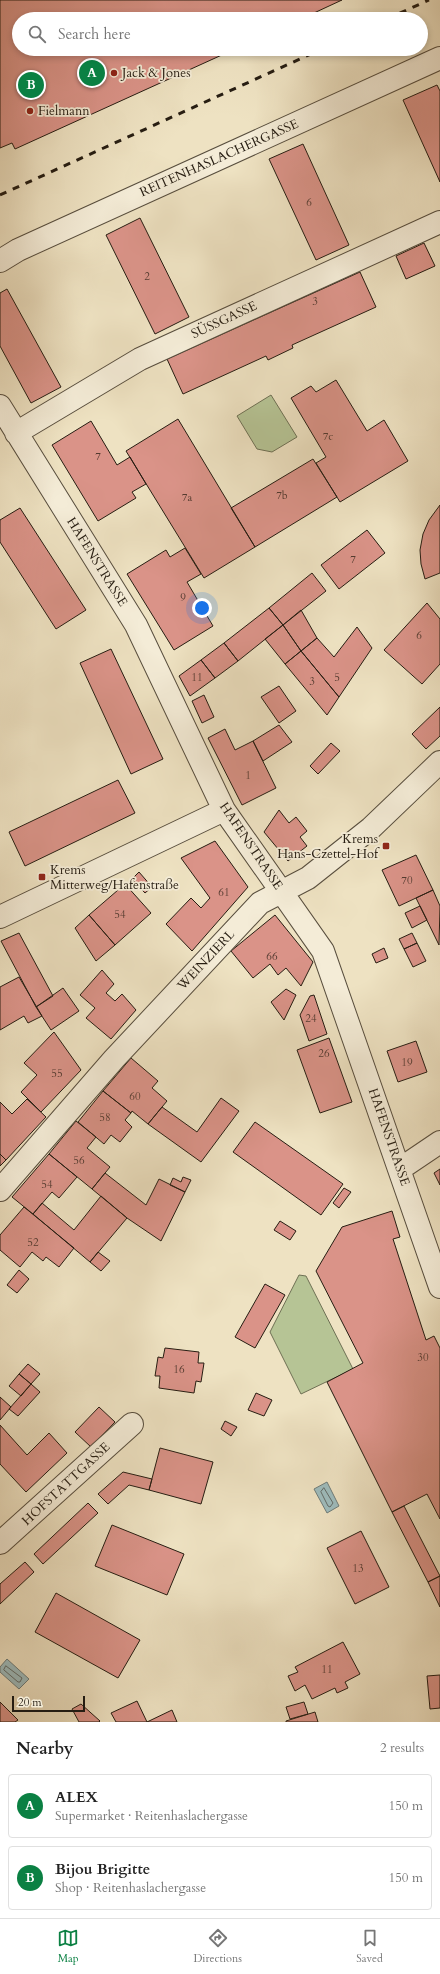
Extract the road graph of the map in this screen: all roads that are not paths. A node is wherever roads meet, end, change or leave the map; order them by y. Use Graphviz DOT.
graph roads {
  1 [pos="439,60"];
  2 [pos="440,222"];
  3 [pos="0,260"];
  4 [pos="0,406"];
  5 [pos="16,433"];
  6 [pos="440,762"];
  7 [pos="224,810"];
  8 [pos="281,891"];
  9 [pos="0,917"];
  10 [pos="440,1142"];
  11 [pos="400,1169"];
  12 [pos="0,1190"];
  13 [pos="440,1288"];
  14 [pos="132,1424"];
  15 [pos="0,1543"];
  1 -- 3 [label="street, REITENHASLACHERGASSE"];
  2 -- 5 [label="street, SÜSSGASSE"];
  4 -- 5 [label="street, HAFENSTRASSE"];
  5 -- 7 [label="street, HAFENSTRASSE"];
  6 -- 8 [label="street, WEINZIERL"];
  7 -- 8 [label="street, HAFENSTRASSE"];
  7 -- 9 [label="street"];
  8 -- 11 [label="street, HAFENSTRASSE"];
  8 -- 12 [label="street, WEINZIERL"];
  10 -- 11 [label="street"];
  11 -- 13 [label="street, HAFENSTRASSE"];
  14 -- 15 [label="street, HOFSTATTGASSE"];
}
